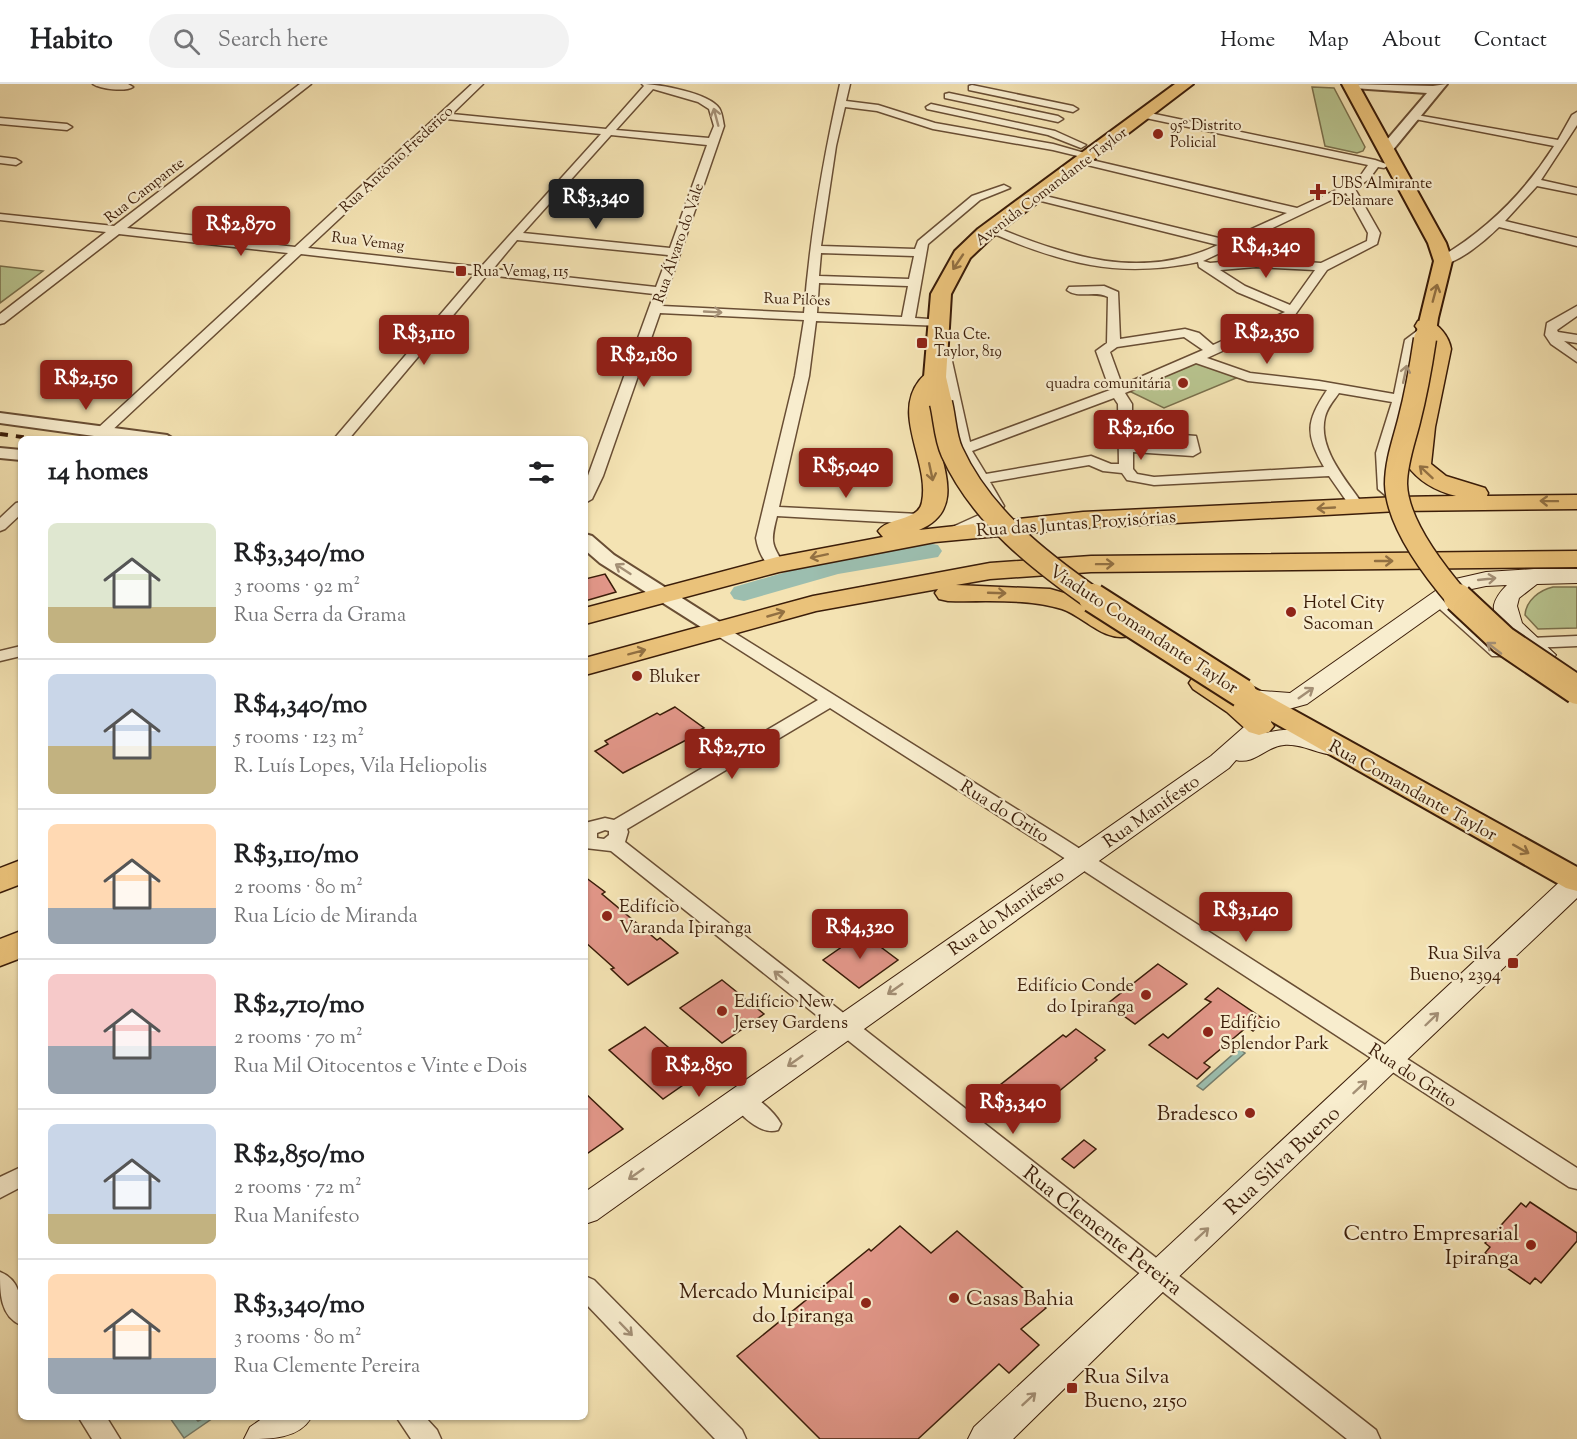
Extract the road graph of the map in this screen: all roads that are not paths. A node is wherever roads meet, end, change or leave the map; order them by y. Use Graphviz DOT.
graph roads {
  1 [pos="98,84"];
  2 [pos="306,84"];
  3 [pos="478,84"];
  4 [pos="650,84"];
  5 [pos="845,84"];
  6 [pos="1185,84"];
  7 [pos="1352,84"];
  8 [pos="128,87"];
  9 [pos="965,87"];
  10 [pos="1438,87"];
  11 [pos="949,96"];
  12 [pos="842,104"];
  13 [pos="931,107"];
  14 [pos="1145,115"];
  15 [pos="1577,115"];
  16 [pos="442,116"];
  17 [pos="1058,119"];
  18 [pos="0,121"];
  19 [pos="1410,121"];
  20 [pos="1374,125"];
  21 [pos="68,128"];
  22 [pos="1043,131"];
  23 [pos="608,133"];
  24 [pos="714,142"];
  25 [pos="1561,144"];
  26 [pos="1387,148"];
  27 [pos="1091,155"];
  28 [pos="0,160"];
  29 [pos="16,162"];
  30 [pos="1375,164"];
  31 [pos="1397,167"];
  32 [pos="1534,182"];
  33 [pos="1004,188"];
  34 [pos="1349,188"];
  35 [pos="1577,191"];
  36 [pos="1033,196"];
  37 [pos="1298,212"];
  38 [pos="0,216"];
  39 [pos="1497,223"];
  40 [pos="118,229"];
  41 [pos="991,229"];
  42 [pos="514,236"];
  43 [pos="1577,242"];
  44 [pos="1228,244"];
  45 [pos="1465,248"];
  46 [pos="300,249"];
  47 [pos="815,249"];
  48 [pos="674,252"];
  49 [pos="1440,252"];
  50 [pos="920,254"];
  51 [pos="1197,259"];
  52 [pos="1209,267"];
  53 [pos="1323,267"];
  54 [pos="484,272"];
  55 [pos="813,279"];
  56 [pos="915,283"];
  57 [pos="1073,290"];
  58 [pos="659,291"];
  59 [pos="655,309"];
  60 [pos="1292,310"];
  61 [pos="1577,310"];
  62 [pos="810,316"];
  63 [pos="0,320"];
  64 [pos="908,321"];
  65 [pos="1552,331"];
  66 [pos="1426,332"];
  67 [pos="937,333"];
  68 [pos="1577,339"];
  69 [pos="1110,346"];
  70 [pos="1211,350"];
  71 [pos="1195,358"];
  72 [pos="1577,358"];
  73 [pos="935,377"];
  74 [pos="1335,388"];
  75 [pos="1118,393"];
  76 [pos="1400,399"];
  77 [pos="0,418"];
  78 [pos="104,431"];
  79 [pos="139,436"];
  80 [pos="343,436"];
  81 [pos="964,449"];
  82 [pos="0,453"];
  83 [pos="18,455"];
  84 [pos="1126,469"];
  85 [pos="1333,471"];
  86 [pos="980,478"];
  87 [pos="591,481"];
  88 [pos="1521,501"];
  89 [pos="1577,502"];
  90 [pos="1405,504"];
  91 [pos="1357,506"];
  92 [pos="18,509"];
  93 [pos="772,511"];
  94 [pos="919,519"];
  95 [pos="0,526"];
  96 [pos="953,532"];
  97 [pos="588,543"];
  98 [pos="846,550"];
  99 [pos="1570,558"];
  100 [pos="777,565"];
  101 [pos="1535,576"];
  102 [pos="1577,576"];
  103 [pos="855,595"];
  104 [pos="1438,599"];
  105 [pos="672,600"];
  106 [pos="588,615"];
  107 [pos="713,626"];
  108 [pos="1577,641"];
  109 [pos="1530,643"];
  110 [pos="18,652"];
  111 [pos="0,656"];
  112 [pos="588,666"];
  113 [pos="1577,675"];
  114 [pos="1577,690"];
  115 [pos="1246,695"];
  116 [pos="830,701"];
  117 [pos="1577,704"];
  118 [pos="1259,726"];
  119 [pos="1337,748"];
  120 [pos="1220,762"];
  121 [pos="588,816"];
  122 [pos="611,832"];
  123 [pos="588,840"];
  124 [pos="1081,859"];
  125 [pos="18,872"];
  126 [pos="0,881"];
  127 [pos="1577,881"];
  128 [pos="18,945"];
  129 [pos="0,954"];
  130 [pos="843,1027"];
  131 [pos="1390,1060"];
  132 [pos="741,1099"];
  133 [pos="770,1124"];
  134 [pos="18,1178"];
  135 [pos="1577,1180"];
  136 [pos="0,1188"];
  137 [pos="588,1208"];
  138 [pos="1159,1274"];
  139 [pos="0,1283"];
  140 [pos="588,1290"];
  141 [pos="18,1310"];
  142 [pos="93,1420"];
  143 [pos="290,1420"];
  144 [pos="412,1420"];
  145 [pos="107,1439"];
  146 [pos="262,1439"];
  147 [pos="428,1439"];
  148 [pos="733,1439"];
  149 [pos="987,1439"];
  150 [pos="1367,1439"];
  1 -- 8 [label="street"];
  2 -- 40 [label="street, Rua Campante"];
  3 -- 16 [label="street, Rua Antônio Frederico"];
  4 -- 23 [label="street"];
  24 -- 4 [label="street, Rua Álvaro do Vale, one-way"];
  5 -- 12 [label="street"];
  6 -- 14 [label="main road, Avenida Comandante Taylor"];
  7 -- 10 [label="street"];
  7 -- 20 [label="main road"];
  9 -- 17 [label="street"];
  10 -- 19 [label="street"];
  11 -- 17 [label="street"];
  12 -- 27 [label="street"];
  12 -- 47 [label="street"];
  13 -- 22 [label="street"];
  14 -- 27 [label="main road, Avenida Comandante Taylor"];
  14 -- 30 [label="street"];
  15 -- 25 [label="street"];
  16 -- 23 [label="street"];
  16 -- 46 [label="street, Rua Antônio Frederico"];
  17 -- 22 [label="street"];
  18 -- 21 [label="street"];
  19 -- 20 [label="street"];
  19 -- 25 [label="street"];
  19 -- 26 [label="street"];
  20 -- 26 [label="main road"];
  22 -- 27 [label="street"];
  23 -- 24 [label="street"];
  23 -- 42 [label="street"];
  24 -- 48 [label="street, Rua Álvaro do Vale"];
  25 -- 32 [label="street"];
  26 -- 31 [label="main road"];
  27 -- 36 [label="main road, Avenida Comandante Taylor"];
  27 -- 37 [label="street"];
  28 -- 29 [label="street"];
  30 -- 31 [label="street"];
  30 -- 34 [label="street"];
  31 -- 49 [label="main road"];
  32 -- 35 [label="street"];
  32 -- 39 [label="street"];
  33 -- 50 [label="street"];
  34 -- 37 [label="street"];
  34 -- 53 [label="street"];
  36 -- 41 [label="main road, Avenida Comandante Taylor"];
  36 -- 44 [label="street"];
  37 -- 44 [label="street"];
  38 -- 40 [label="street, Rua Vemag"];
  39 -- 43 [label="street"];
  39 -- 45 [label="street"];
  40 -- 46 [label="street, Rua Vemag"];
  40 -- 63 [label="street, Rua Campante"];
  41 -- 51 [label="street"];
  41 -- 67 [label="main road, Avenida Comandante Taylor, one-way"];
  42 -- 48 [label="street"];
  42 -- 54 [label="street"];
  44 -- 51 [label="street"];
  45 -- 49 [label="street"];
  45 -- 49 [label="street"];
  46 -- 54 [label="street, Rua Vemag"];
  46 -- 78 [label="street, Rua Antônio Frederico"];
  47 -- 50 [label="street"];
  47 -- 55 [label="street"];
  48 -- 58 [label="street, Rua Álvaro do Vale"];
  66 -- 49 [label="main road, one-way"];
  50 -- 56 [label="street"];
  51 -- 52 [label="street"];
  52 -- 53 [label="street"];
  52 -- 60 [label="street"];
  53 -- 60 [label="street"];
  54 -- 58 [label="street, Rua Vemag"];
  54 -- 80 [label="street"];
  55 -- 56 [label="street"];
  55 -- 62 [label="street"];
  56 -- 64 [label="street"];
  57 -- 69 [label="street"];
  58 -- 59 [label="street, Rua Álvaro do Vale"];
  59 -- 62 [label="street, Rua Pilões, one-way"];
  59 -- 87 [label="street, Rua Álvaro do Vale"];
  60 -- 70 [label="street"];
  61 -- 65 [label="street"];
  62 -- 64 [label="street, Rua Pilões"];
  62 -- 93 [label="street"];
  64 -- 67 [label="street, Rua Pilões"];
  65 -- 68 [label="street"];
  65 -- 72 [label="street"];
  76 -- 66 [label="street, one-way"];
  88 -- 66 [label="highway, one-way"];
  66 -- 114 [label="main road, bridge"];
  67 -- 73 [label="main road, Avenida Comandante Taylor"];
  67 -- 81 [label="street"];
  69 -- 70 [label="street"];
  69 -- 75 [label="street"];
  70 -- 71 [label="street"];
  71 -- 74 [label="street"];
  71 -- 75 [label="street"];
  73 -- 94 [label="highway, one-way"];
  73 -- 115 [label="main road, Viaduto Comandante Taylor, bridge"];
  74 -- 76 [label="street"];
  74 -- 85 [label="street"];
  75 -- 81 [label="street"];
  75 -- 84 [label="street"];
  76 -- 90 [label="street"];
  77 -- 78 [label="street"];
  78 -- 79 [label="street"];
  81 -- 86 [label="street"];
  82 -- 83 [label="street"];
  84 -- 85 [label="street"];
  84 -- 86 [label="street"];
  85 -- 91 [label="street"];
  86 -- 96 [label="street"];
  89 -- 88 [label="highway, Rua das Juntas Provisórias, one-way"];
  88 -- 90 [label="highway, Rua das Juntas Provisórias"];
  90 -- 91 [label="highway, Rua das Juntas Provisórias"];
  91 -- 96 [label="highway, Rua das Juntas Provisórias, one-way"];
  92 -- 95 [label="street"];
  93 -- 94 [label="street"];
  93 -- 100 [label="street"];
  94 -- 98 [label="highway"];
  96 -- 98 [label="highway, Rua das Juntas Provisórias"];
  105 -- 97 [label="street, Rua do Grito, one-way"];
  98 -- 100 [label="highway, Rua das Juntas Provisórias, one-way"];
  103 -- 99 [label="highway, one-way"];
  100 -- 105 [label="highway, Rua das Juntas Provisórias"];
  101 -- 102 [label="main road"];
  104 -- 101 [label="main road, one-way"];
  101 -- 109 [label="main road"];
  107 -- 103 [label="highway, one-way"];
  103 -- 118 [label="highway, one-way"];
  115 -- 104 [label="main road, one-way"];
  117 -- 104 [label="street, one-way"];
  105 -- 106 [label="highway, Rua das Juntas Provisórias"];
  105 -- 107 [label="street, Rua do Grito"];
  112 -- 107 [label="highway, one-way"];
  107 -- 116 [label="street, Rua do Grito"];
  108 -- 109 [label="street"];
  109 -- 113 [label="main road"];
  110 -- 111 [label="street"];
  115 -- 118 [label="main road"];
  115 -- 119 [label="main road, Rua Comandante Taylor"];
  116 -- 122 [label="street"];
  116 -- 124 [label="street, Rua do Grito"];
  118 -- 120 [label="main road, Rua Manifesto"];
  119 -- 120 [label="main road, Rua Manifesto"];
  119 -- 127 [label="main road, Rua Comandante Taylor, one-way"];
  120 -- 124 [label="main road, Rua Manifesto"];
  121 -- 122 [label="street, Rua Clemente Pereira"];
  122 -- 123 [label="street"];
  130 -- 122 [label="street, Rua Clemente Pereira, one-way"];
  124 -- 130 [label="main road, Rua do Manifesto, one-way"];
  124 -- 131 [label="street, Rua do Grito"];
  125 -- 126 [label="highway"];
  131 -- 127 [label="main road, Rua Silva Bueno, one-way"];
  128 -- 129 [label="highway"];
  130 -- 132 [label="main road, one-way"];
  130 -- 138 [label="street, Rua Clemente Pereira"];
  131 -- 135 [label="street, Rua do Grito"];
  138 -- 131 [label="main road, Rua Silva Bueno, one-way"];
  132 -- 133 [label="street"];
  132 -- 137 [label="main road, one-way"];
  134 -- 136 [label="street"];
  149 -- 138 [label="main road, Rua Silva Bueno, one-way"];
  138 -- 150 [label="street, Rua Clemente Pereira"];
  139 -- 141 [label="street"];
  140 -- 148 [label="street, one-way"];
  142 -- 145 [label="street"];
  143 -- 146 [label="main road"];
  144 -- 147 [label="street"];
}
